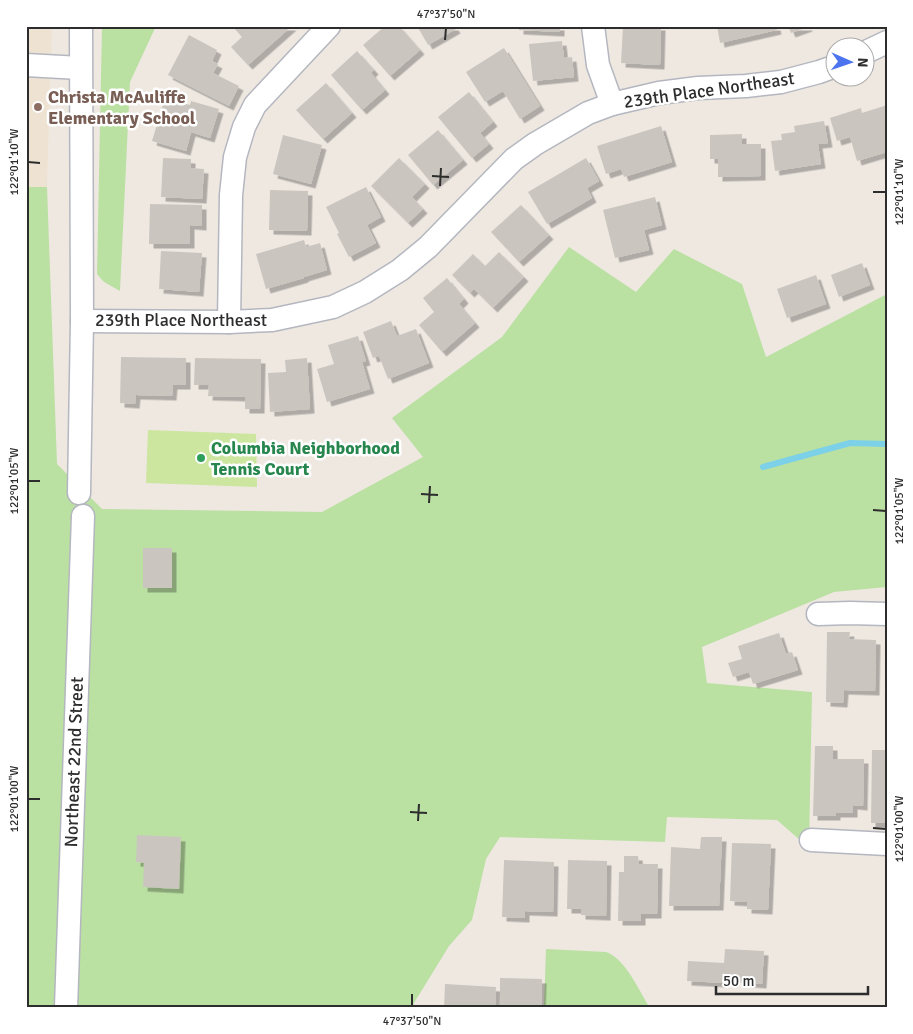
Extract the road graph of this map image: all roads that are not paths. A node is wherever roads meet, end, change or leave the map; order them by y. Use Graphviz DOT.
graph roads {
  1 [pos="81,26"];
  2 [pos="329,26"];
  3 [pos="593,26"];
  4 [pos="26,65"];
  5 [pos="80,68"];
  6 [pos="826,70"];
  7 [pos="612,104"];
  8 [pos="82,321"];
  9 [pos="229,322"];
  10 [pos="79,493"];
  11 [pos="83,516"];
  12 [pos="818,614"];
  13 [pos="887,614"];
  14 [pos="810,840"];
  15 [pos="887,844"];
  16 [pos="66,1008"];
  1 -- 5 [label="street"];
  2 -- 9 [label="street"];
  3 -- 7 [label="street"];
  4 -- 5 [label="street"];
  5 -- 8 [label="street"];
  6 -- 7 [label="street, 239th Place Northeast"];
  7 -- 9 [label="street, 239th Place Northeast"];
  8 -- 9 [label="street, 239th Place Northeast"];
  8 -- 10 [label="street"];
  11 -- 16 [label="street, Northeast 22nd Street"];
  12 -- 13 [label="street"];
  14 -- 15 [label="street"];
}
